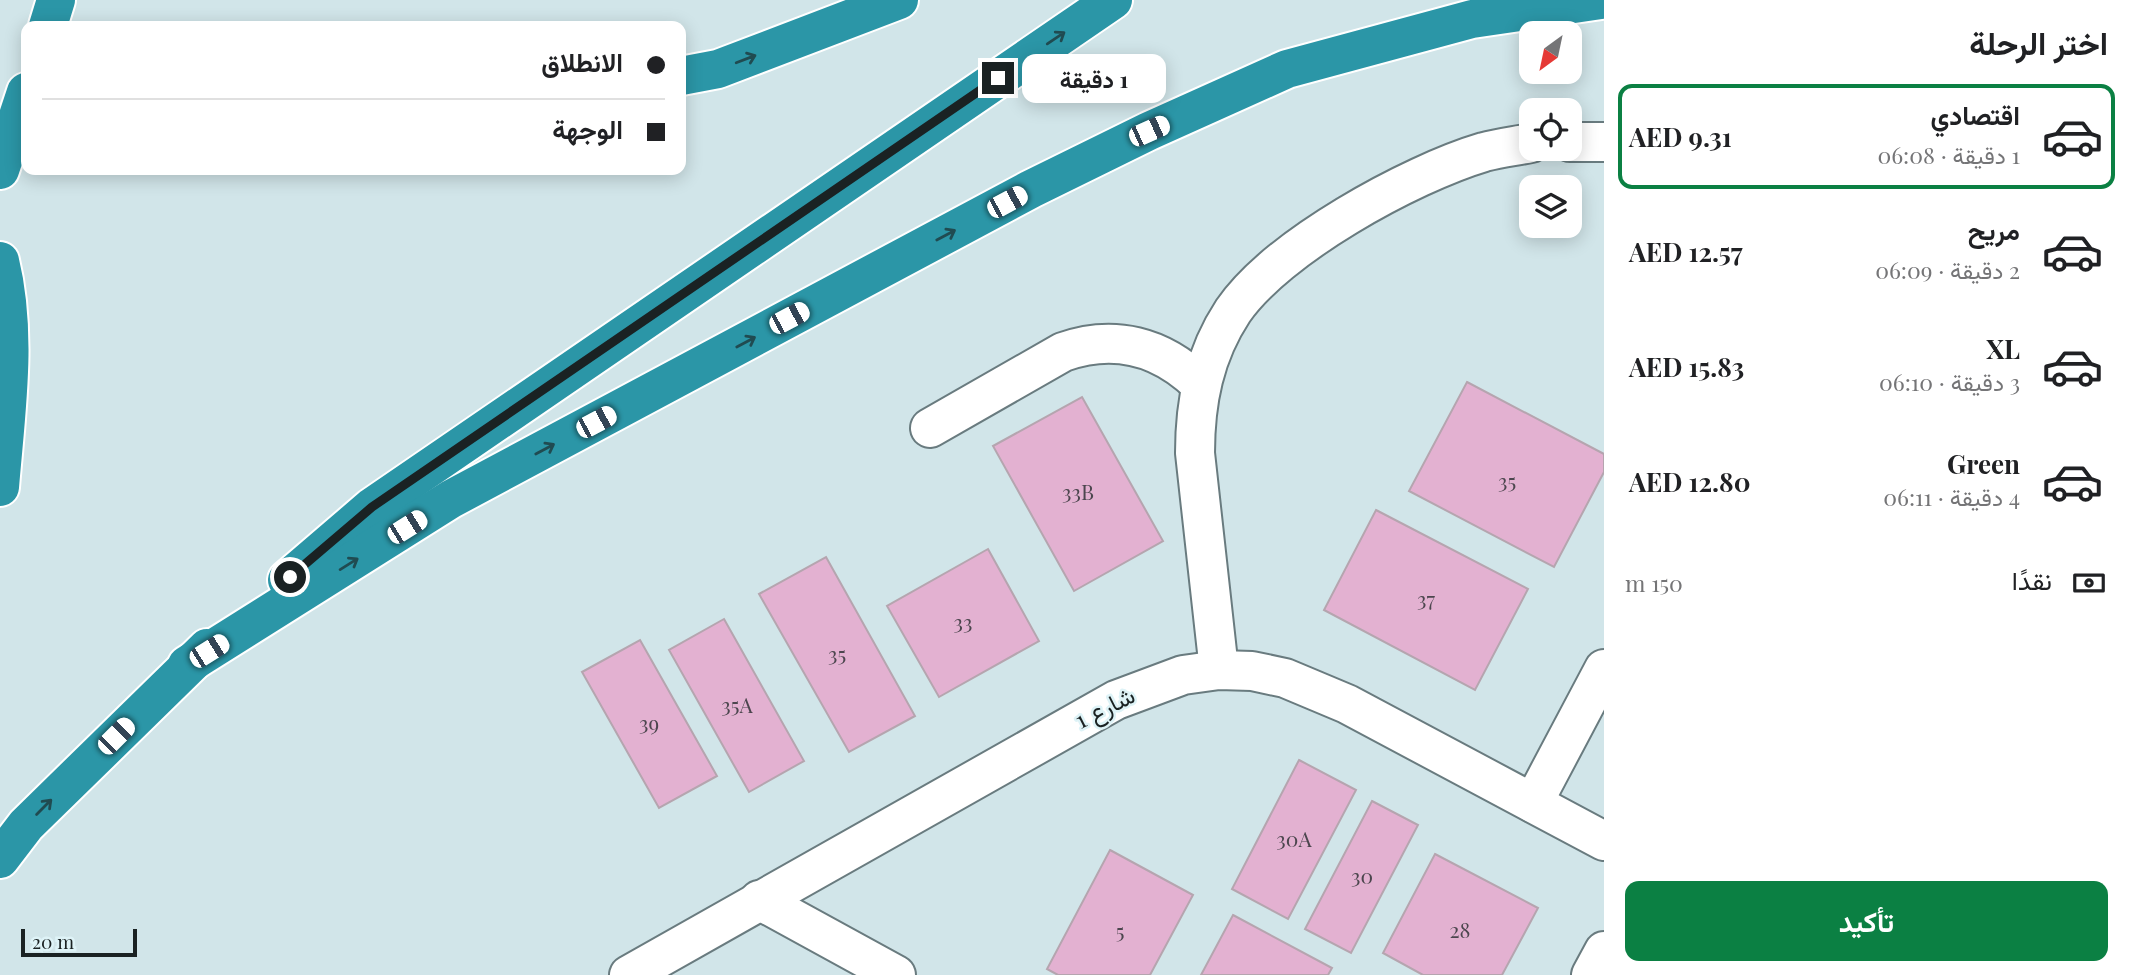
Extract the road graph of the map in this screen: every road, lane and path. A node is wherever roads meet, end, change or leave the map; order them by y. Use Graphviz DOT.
graph roads {
  1 [pos="56,0"];
  2 [pos="899,0"];
  3 [pos="1112,0"];
  4 [pos="1601,0"];
  5 [pos="50,21"];
  6 [pos="686,75"];
  7 [pos="0,82"];
  8 [pos="21,88"];
  9 [pos="21,106"];
  10 [pos="1582,142"];
  11 [pos="1604,142"];
  12 [pos="1519,145"];
  13 [pos="3,162"];
  14 [pos="0,261"];
  15 [pos="1200,384"];
  16 [pos="930,428"];
  17 [pos="0,487"];
  18 [pos="187,665"];
  19 [pos="1604,669"];
  20 [pos="1219,670"];
  21 [pos="1533,803"];
  22 [pos="1604,841"];
  23 [pos="0,859"];
  24 [pos="760,900"];
  25 [pos="1604,951"];
  26 [pos="629,975"];
  27 [pos="896,975"];
  28 [pos="1591,975"];
  1 -- 5 [label="highway"];
  6 -- 2 [label="highway, one-way"];
  18 -- 3 [label="highway, one-way"];
  18 -- 4 [label="highway, one-way"];
  7 -- 8 [label="highway"];
  9 -- 13 [label="highway"];
  10 -- 11 [label="street"];
  12 -- 15 [label="street"];
  14 -- 17 [label="highway"];
  15 -- 16 [label="street"];
  15 -- 20 [label="street"];
  23 -- 18 [label="highway, one-way"];
  19 -- 21 [label="street"];
  20 -- 21 [label="street, شارع 1"];
  20 -- 24 [label="street, شارع 1"];
  21 -- 22 [label="street, شارع 1"];
  24 -- 26 [label="street, شارع 1"];
  24 -- 27 [label="street"];
  25 -- 28 [label="street"];
}
